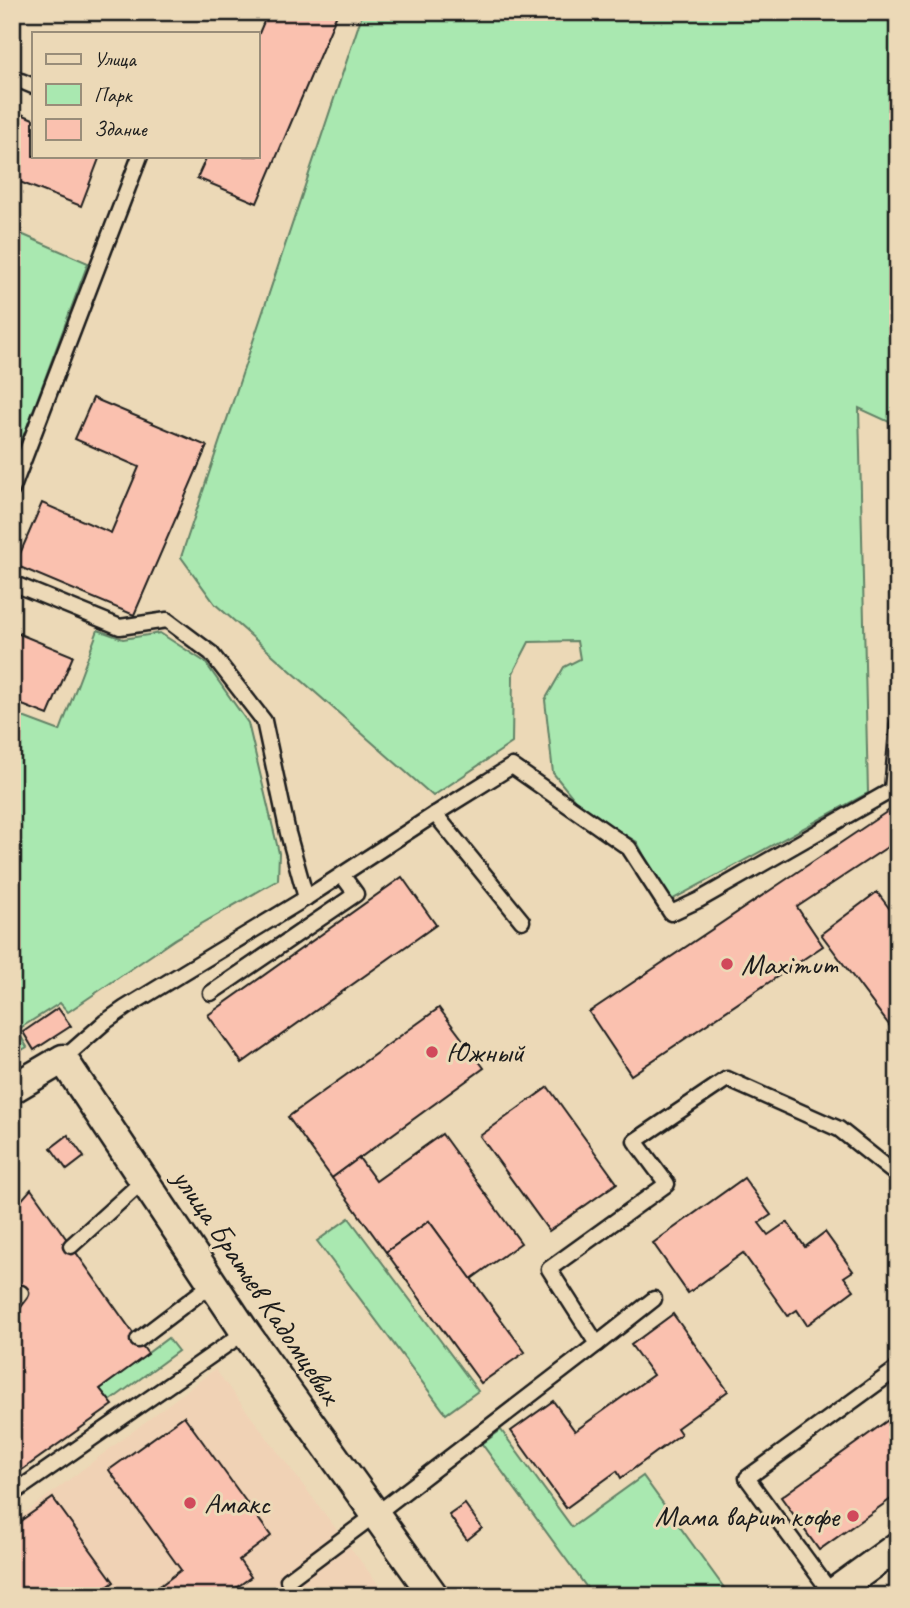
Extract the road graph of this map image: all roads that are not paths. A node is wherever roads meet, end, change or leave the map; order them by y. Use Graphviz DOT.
graph roads {
  1 [pos="139,158"];
  2 [pos="12,490"];
  3 [pos="12,583"];
  4 [pos="898,724"];
  5 [pos="435,814"];
  6 [pos="342,875"];
  7 [pos="306,898"];
  8 [pos="522,921"];
  9 [pos="211,993"];
  10 [pos="64,1059"];
  11 [pos="12,1089"];
  12 [pos="898,1177"];
  13 [pos="144,1180"];
  14 [pos="71,1246"];
  15 [pos="213,1283"];
  16 [pos="654,1299"];
  17 [pos="245,1332"];
  18 [pos="138,1340"];
  19 [pos="597,1344"];
  20 [pos="898,1368"];
  21 [pos="12,1494"];
  22 [pos="376,1514"];
  23 [pos="898,1546"];
  24 [pos="288,1580"];
  25 [pos="830,1595"];
  26 [pos="435,1596"];
  1 -- 2 [label="lane"];
  3 -- 7 [label="lane"];
  4 -- 5 [label="lane"];
  5 -- 6 [label="lane"];
  5 -- 8 [label="lane"];
  6 -- 7 [label="lane"];
  6 -- 9 [label="lane"];
  7 -- 10 [label="lane"];
  10 -- 11 [label="street"];
  10 -- 13 [label="street, улица Братьев Кадомцевых"];
  12 -- 19 [label="lane"];
  13 -- 14 [label="lane"];
  13 -- 15 [label="street, улица Братьев Кадомцевых"];
  15 -- 17 [label="street, улица Братьев Кадомцевых"];
  15 -- 18 [label="lane"];
  16 -- 19 [label="lane"];
  17 -- 21 [label="lane"];
  17 -- 22 [label="street, улица Братьев Кадомцевых"];
  19 -- 22 [label="lane"];
  20 -- 25 [label="lane"];
  22 -- 24 [label="lane"];
  22 -- 26 [label="street, улица Братьев Кадомцевых"];
  23 -- 25 [label="street"];
}
